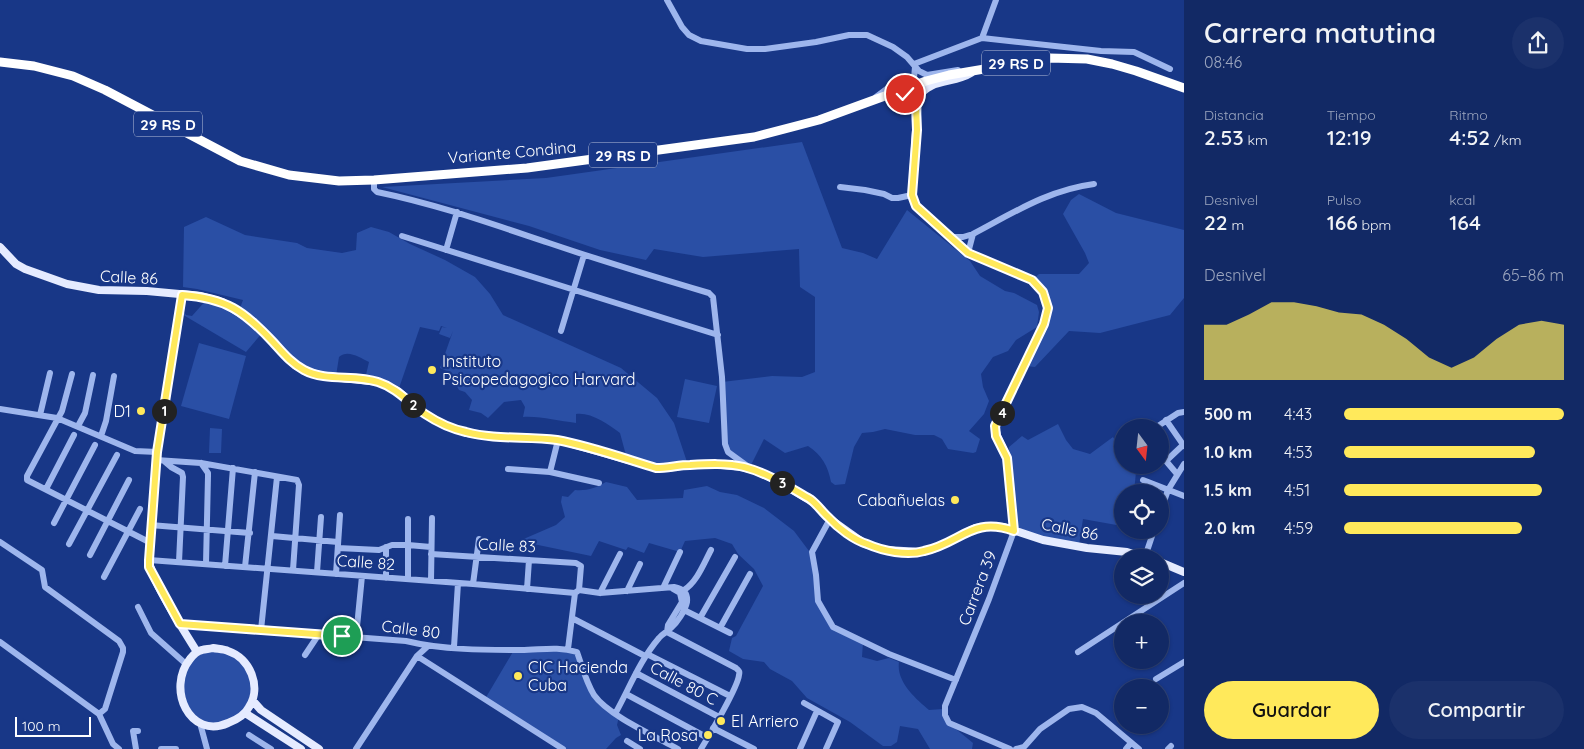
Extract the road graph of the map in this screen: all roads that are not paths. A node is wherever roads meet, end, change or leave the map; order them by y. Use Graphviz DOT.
graph roads {
  1 [pos="666,0"];
  2 [pos="996,0"];
  3 [pos="982,38"];
  4 [pos="0,62"];
  5 [pos="915,66"];
  6 [pos="1170,69"];
  7 [pos="974,71"];
  8 [pos="1184,88"];
  9 [pos="870,101"];
  10 [pos="916,106"];
  11 [pos="849,109"];
  12 [pos="374,180"];
  13 [pos="1094,184"];
  14 [pos="840,187"];
  15 [pos="912,195"];
  16 [pos="457,212"];
  17 [pos="973,234"];
  18 [pos="402,236"];
  19 [pos="950,238"];
  20 [pos="0,247"];
  21 [pos="446,250"];
  22 [pos="968,253"];
  23 [pos="584,255"];
  24 [pos="572,290"];
  25 [pos="182,295"];
  26 [pos="561,331"];
  27 [pos="718,335"];
  28 [pos="50,373"];
  29 [pos="72,374"];
  30 [pos="93,375"];
  31 [pos="114,376"];
  32 [pos="0,409"];
  33 [pos="1184,412"];
  34 [pos="40,415"];
  35 [pos="57,418"];
  36 [pos="1168,419"];
  37 [pos="1169,424"];
  38 [pos="78,426"];
  39 [pos="74,435"];
  40 [pos="101,436"];
  41 [pos="558,440"];
  42 [pos="95,445"];
  43 [pos="1184,445"];
  44 [pos="117,455"];
  45 [pos="159,458"];
  46 [pos="201,463"];
  47 [pos="1184,464"];
  48 [pos="233,468"];
  49 [pos="508,469"];
  50 [pos="754,470"];
  51 [pos="255,472"];
  52 [pos="550,472"];
  53 [pos="1177,474"];
  54 [pos="277,477"];
  55 [pos="129,480"];
  56 [pos="1143,480"];
  57 [pos="599,483"];
  58 [pos="1153,484"];
  59 [pos="1169,488"];
  60 [pos="46,489"];
  61 [pos="1169,490"];
  62 [pos="1184,496"];
  63 [pos="67,500"];
  64 [pos="140,509"];
  65 [pos="87,511"];
  66 [pos="340,515"];
  67 [pos="321,517"];
  68 [pos="432,518"];
  69 [pos="830,519"];
  70 [pos="408,520"];
  71 [pos="108,521"];
  72 [pos="54,523"];
  73 [pos="150,525"];
  74 [pos="180,528"];
  75 [pos="207,530"];
  76 [pos="228,531"];
  77 [pos="1014,531"];
  78 [pos="129,532"];
  79 [pos="250,533"];
  80 [pos="272,536"];
  81 [pos="296,538"];
  82 [pos="479,539"];
  83 [pos="319,540"];
  84 [pos="0,542"];
  85 [pos="149,542"];
  86 [pos="69,544"];
  87 [pos="338,545"];
  88 [pos="408,545"];
  89 [pos="386,547"];
  90 [pos="431,550"];
  91 [pos="711,550"];
  92 [pos="1114,551"];
  93 [pos="680,552"];
  94 [pos="620,554"];
  95 [pos="90,555"];
  96 [pos="477,557"];
  97 [pos="735,557"];
  98 [pos="149,560"];
  99 [pos="529,560"];
  100 [pos="179,562"];
  101 [pos="206,564"];
  102 [pos="640,564"];
  103 [pos="225,566"];
  104 [pos="1169,566"];
  105 [pos="245,567"];
  106 [pos="268,568"];
  107 [pos="293,570"];
  108 [pos="317,572"];
  109 [pos="1184,572"];
  110 [pos="336,574"];
  111 [pos="750,574"];
  112 [pos="362,576"];
  113 [pos="104,577"];
  114 [pos="386,578"];
  115 [pos="408,579"];
  116 [pos="431,581"];
  117 [pos="1184,582"];
  118 [pos="458,583"];
  119 [pos="474,584"];
  120 [pos="664,588"];
  121 [pos="527,590"];
  122 [pos="684,590"];
  123 [pos="627,591"];
  124 [pos="577,592"];
  125 [pos="600,593"];
  126 [pos="138,607"];
  127 [pos="684,610"];
  128 [pos="572,618"];
  129 [pos="700,618"];
  130 [pos="180,624"];
  131 [pos="720,628"];
  132 [pos="261,630"];
  133 [pos="666,632"];
  134 [pos="730,633"];
  135 [pos="318,634"];
  136 [pos="356,637"];
  137 [pos="0,642"];
  138 [pos="428,646"];
  139 [pos="454,647"];
  140 [pos="568,649"];
  141 [pos="197,652"];
  142 [pos="1078,652"];
  143 [pos="646,655"];
  144 [pos="305,656"];
  145 [pos="418,656"];
  146 [pos="1184,662"];
  147 [pos="186,664"];
  148 [pos="636,673"];
  149 [pos="1156,679"];
  150 [pos="956,680"];
  151 [pos="626,694"];
  152 [pos="730,696"];
  153 [pos="253,701"];
  154 [pos="804,703"];
  155 [pos="817,711"];
  156 [pos="245,713"];
  157 [pos="99,714"];
  158 [pos="615,714"];
  159 [pos="719,717"];
  160 [pos="200,723"];
  161 [pos="713,728"];
  162 [pos="138,730"];
  163 [pos="249,735"];
  164 [pos="708,738"];
  165 [pos="627,741"];
  166 [pos="1131,743"];
  167 [pos="118,749"];
  168 [pos="136,749"];
  169 [pos="162,749"];
  170 [pos="176,749"];
  171 [pos="208,749"];
  172 [pos="271,749"];
  173 [pos="301,749"];
  174 [pos="319,749"];
  175 [pos="356,749"];
  176 [pos="564,749"];
  177 [pos="640,749"];
  178 [pos="678,749"];
  179 [pos="701,749"];
  180 [pos="754,749"];
  181 [pos="800,749"];
  182 [pos="826,749"];
  183 [pos="1010,749"];
  184 [pos="1016,749"];
  185 [pos="1126,749"];
  186 [pos="1139,749"];
  1 -- 5 [label="street"];
  2 -- 3 [label="street"];
  3 -- 5 [label="street"];
  3 -- 6 [label="street"];
  4 -- 12 [label="highway, Variante Condina / 29 RS D"];
  5 -- 7 [label="street"];
  5 -- 9 [label="street"];
  7 -- 8 [label="highway, Variante Condina / 29 RS D"];
  7 -- 9 [label="highway, Variante Condina / 29 RS D"];
  7 -- 10 [label="main road"];
  9 -- 11 [label="highway, Variante Condina / 29 RS D"];
  10 -- 11 [label="main road"];
  10 -- 15 [label="main road"];
  11 -- 12 [label="highway, Variante Condina / 29 RS D"];
  12 -- 16 [label="street"];
  13 -- 17 [label="street"];
  14 -- 15 [label="street"];
  15 -- 19 [label="main road, Carrera 39"];
  16 -- 21 [label="street"];
  16 -- 23 [label="street"];
  17 -- 19 [label="street"];
  17 -- 22 [label="street"];
  18 -- 21 [label="street"];
  19 -- 22 [label="main road, Carrera 39"];
  20 -- 25 [label="main road, Calle 86"];
  21 -- 24 [label="street"];
  22 -- 77 [label="main road, Carrera 39"];
  23 -- 24 [label="street"];
  23 -- 27 [label="street"];
  24 -- 26 [label="street"];
  24 -- 27 [label="street"];
  25 -- 41 [label="main road, Calle 86"];
  25 -- 45 [label="main road"];
  27 -- 50 [label="street"];
  28 -- 34 [label="street"];
  29 -- 35 [label="street"];
  30 -- 38 [label="street"];
  31 -- 40 [label="street"];
  32 -- 34 [label="street"];
  33 -- 36 [label="street"];
  34 -- 35 [label="street"];
  35 -- 38 [label="street"];
  35 -- 60 [label="street"];
  37 -- 43 [label="street"];
  38 -- 40 [label="street"];
  39 -- 60 [label="street"];
  40 -- 45 [label="street"];
  41 -- 50 [label="main road, Calle 86"];
  41 -- 52 [label="street"];
  42 -- 63 [label="street"];
  43 -- 53 [label="street"];
  44 -- 65 [label="street"];
  45 -- 46 [label="street"];
  45 -- 73 [label="main road"];
  45 -- 74 [label="street"];
  46 -- 48 [label="street"];
  46 -- 75 [label="street"];
  47 -- 53 [label="street"];
  48 -- 51 [label="street"];
  48 -- 76 [label="street"];
  49 -- 52 [label="street"];
  50 -- 69 [label="main road, Calle 86"];
  51 -- 54 [label="street"];
  51 -- 79 [label="street"];
  52 -- 57 [label="street"];
  53 -- 59 [label="street"];
  54 -- 80 [label="street"];
  54 -- 81 [label="street"];
  55 -- 71 [label="street"];
  56 -- 58 [label="street"];
  60 -- 63 [label="street"];
  61 -- 62 [label="street"];
  63 -- 65 [label="street"];
  63 -- 72 [label="street"];
  64 -- 78 [label="street"];
  65 -- 71 [label="street"];
  65 -- 86 [label="street"];
  66 -- 87 [label="street"];
  67 -- 83 [label="street"];
  68 -- 90 [label="street"];
  69 -- 77 [label="main road, Calle 86"];
  69 -- 150 [label="street"];
  70 -- 88 [label="street"];
  71 -- 78 [label="street"];
  71 -- 95 [label="street"];
  73 -- 74 [label="street"];
  73 -- 85 [label="main road"];
  74 -- 75 [label="street"];
  74 -- 100 [label="street"];
  75 -- 76 [label="street"];
  75 -- 101 [label="street"];
  76 -- 79 [label="street"];
  76 -- 103 [label="street"];
  77 -- 92 [label="main road, Calle 86"];
  77 -- 150 [label="street, Carrera 39"];
  78 -- 85 [label="street"];
  78 -- 113 [label="street"];
  79 -- 105 [label="street"];
  80 -- 81 [label="street, Calle 83"];
  80 -- 106 [label="street"];
  81 -- 83 [label="street, Calle 83"];
  81 -- 107 [label="street"];
  82 -- 96 [label="street"];
  83 -- 87 [label="street, Calle 83"];
  83 -- 108 [label="street"];
  84 -- 157 [label="street"];
  85 -- 98 [label="main road"];
  87 -- 89 [label="street, Calle 83"];
  87 -- 110 [label="street"];
  88 -- 89 [label="street, Calle 83"];
  88 -- 90 [label="street, Calle 83"];
  88 -- 115 [label="street"];
  89 -- 114 [label="street"];
  90 -- 96 [label="street, Calle 83"];
  90 -- 116 [label="street"];
  91 -- 122 [label="street"];
  93 -- 120 [label="street"];
  94 -- 125 [label="street"];
  96 -- 99 [label="street, Calle 83"];
  96 -- 119 [label="street"];
  97 -- 129 [label="street"];
  98 -- 100 [label="street, Calle 82"];
  98 -- 130 [label="main road"];
  99 -- 121 [label="street"];
  99 -- 124 [label="street, Calle 83"];
  100 -- 101 [label="street, Calle 82"];
  101 -- 103 [label="street, Calle 82"];
  102 -- 123 [label="street"];
  103 -- 105 [label="street, Calle 82"];
  104 -- 109 [label="main road"];
  105 -- 106 [label="street, Calle 82"];
  106 -- 107 [label="street, Calle 82"];
  106 -- 132 [label="street"];
  107 -- 108 [label="street, Calle 82"];
  108 -- 110 [label="street, Calle 82"];
  110 -- 112 [label="street, Calle 82"];
  111 -- 131 [label="street"];
  112 -- 114 [label="street, Calle 82"];
  112 -- 136 [label="street"];
  114 -- 115 [label="street, Calle 82"];
  115 -- 116 [label="street, Calle 82"];
  116 -- 118 [label="street, Calle 82"];
  117 -- 142 [label="street"];
  118 -- 119 [label="street, Calle 82"];
  118 -- 139 [label="street"];
  119 -- 121 [label="street, Calle 82"];
  120 -- 122 [label="street, Calle 82"];
  120 -- 123 [label="street, Calle 82"];
  120 -- 133 [label="street"];
  121 -- 124 [label="street, Calle 82"];
  122 -- 127 [label="street"];
  123 -- 125 [label="street, Calle 82"];
  124 -- 125 [label="street, Calle 82"];
  124 -- 128 [label="street"];
  126 -- 147 [label="street"];
  127 -- 129 [label="street"];
  127 -- 133 [label="street"];
  128 -- 140 [label="street"];
  128 -- 143 [label="street"];
  129 -- 131 [label="street"];
  130 -- 132 [label="street, Calle 80"];
  130 -- 141 [label="main road"];
  131 -- 134 [label="street"];
  132 -- 135 [label="street, Calle 80"];
  133 -- 143 [label="street"];
  133 -- 152 [label="street"];
  135 -- 136 [label="street, Calle 80"];
  135 -- 144 [label="street"];
  136 -- 138 [label="street, Calle 80"];
  137 -- 157 [label="street"];
  138 -- 139 [label="street, Calle 80"];
  138 -- 145 [label="street"];
  139 -- 140 [label="street, Calle 80"];
  140 -- 158 [label="street, Calle 80"];
  141 -- 147 [label="main road"];
  141 -- 153 [label="main road"];
  143 -- 148 [label="street"];
  143 -- 152 [label="street"];
  145 -- 175 [label="street"];
  145 -- 176 [label="street"];
  146 -- 149 [label="street"];
  147 -- 160 [label="main road"];
  148 -- 151 [label="street"];
  148 -- 159 [label="street, Calle 80 C"];
  150 -- 183 [label="street, Carrera 39"];
  151 -- 158 [label="street"];
  151 -- 164 [label="street"];
  152 -- 159 [label="street"];
  153 -- 156 [label="main road"];
  153 -- 174 [label="main road"];
  154 -- 155 [label="street"];
  155 -- 181 [label="street"];
  155 -- 182 [label="street"];
  156 -- 160 [label="main road"];
  156 -- 173 [label="main road"];
  157 -- 167 [label="street"];
  158 -- 178 [label="street"];
  159 -- 161 [label="street"];
  160 -- 171 [label="street"];
  161 -- 164 [label="street"];
  161 -- 180 [label="street"];
  162 -- 168 [label="street"];
  163 -- 172 [label="street"];
  164 -- 179 [label="street"];
  165 -- 177 [label="street"];
  166 -- 184 [label="street"];
  166 -- 185 [label="street"];
  166 -- 186 [label="street"];
  169 -- 170 [label="street"];
}
